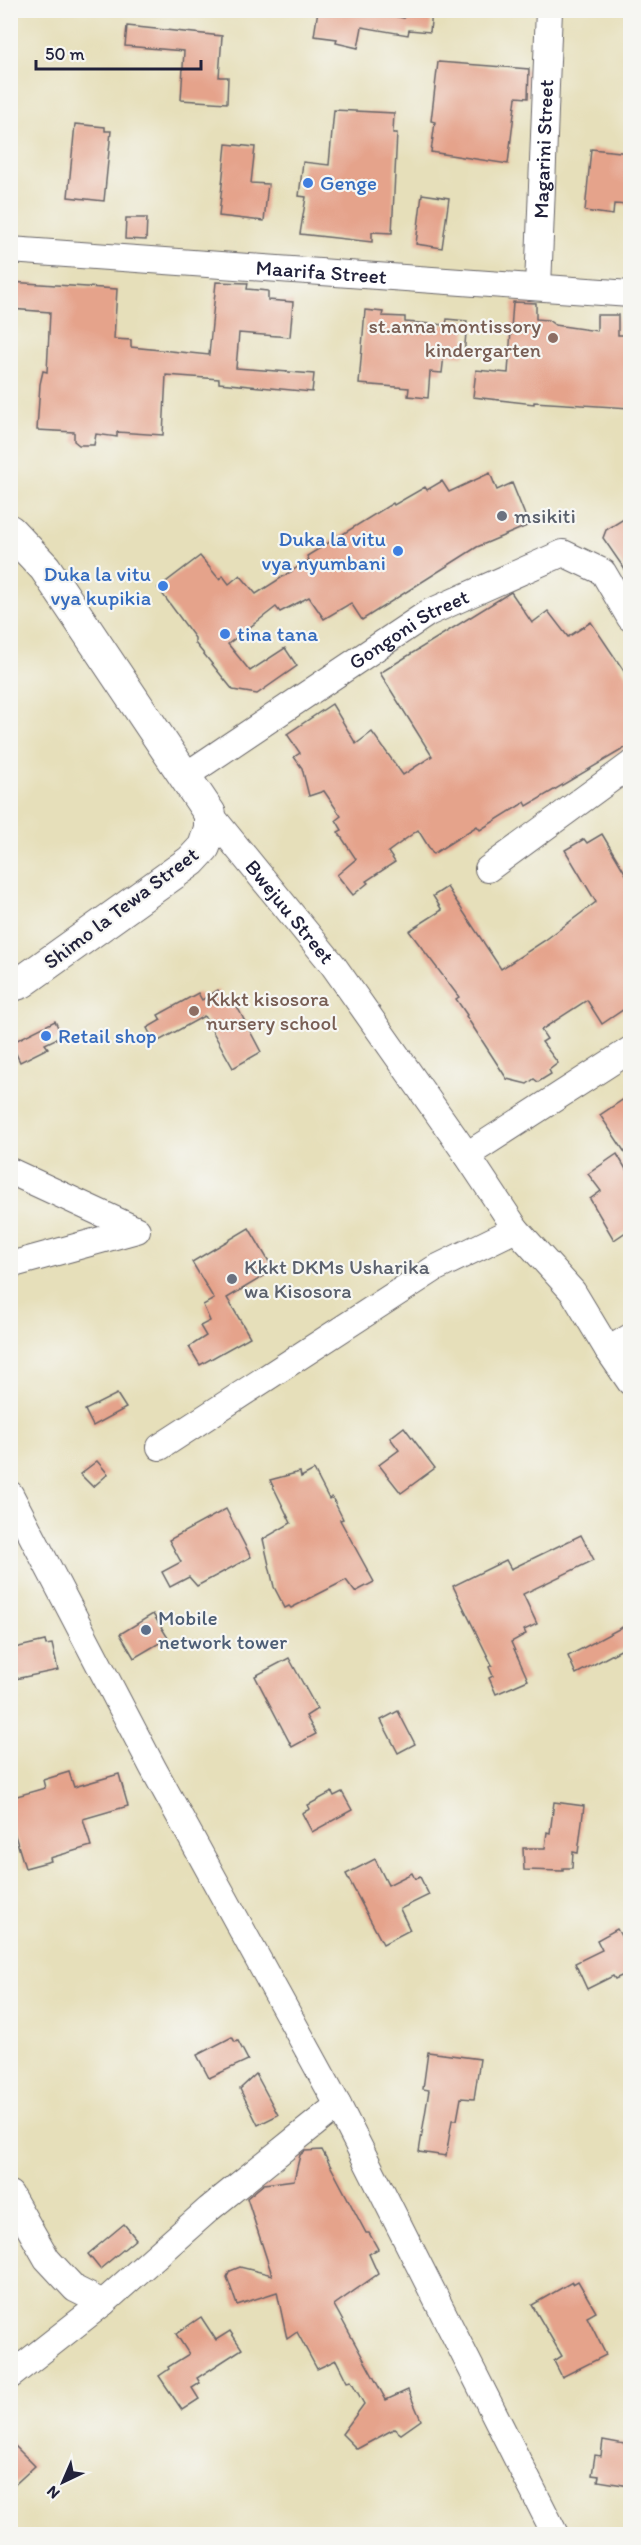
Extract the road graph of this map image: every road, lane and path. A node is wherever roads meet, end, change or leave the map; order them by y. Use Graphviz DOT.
graph roads {
  1 [pos="549,10"];
  2 [pos="10,250"];
  3 [pos="538,287"];
  4 [pos="630,294"];
  5 [pos="10,531"];
  6 [pos="630,618"];
  7 [pos="630,765"];
  8 [pos="185,776"];
  9 [pos="210,814"];
  10 [pos="488,869"];
  11 [pos="10,986"];
  12 [pos="630,1050"];
  13 [pos="467,1155"];
  14 [pos="10,1171"];
  15 [pos="516,1229"];
  16 [pos="10,1265"];
  17 [pos="630,1337"];
  18 [pos="608,1350"];
  19 [pos="630,1382"];
  20 [pos="160,1447"];
  21 [pos="10,1494"];
  22 [pos="338,2104"];
  23 [pos="10,2194"];
  24 [pos="103,2303"];
  25 [pos="10,2376"];
  26 [pos="555,2535"];
  1 -- 3 [label="street, Magarini Street"];
  2 -- 3 [label="street, Maarifa Street"];
  3 -- 4 [label="street, Maarifa Street"];
  5 -- 8 [label="street, Bwejuu Street"];
  6 -- 8 [label="street, Gongoni Street"];
  7 -- 10 [label="street"];
  8 -- 9 [label="street, Bwejuu Street"];
  9 -- 11 [label="street, Shimo la Tewa Street"];
  9 -- 13 [label="street, Bwejuu Street"];
  12 -- 13 [label="street"];
  13 -- 15 [label="street, Bwejuu Street"];
  14 -- 16 [label="street"];
  15 -- 18 [label="street, Bwejuu Street"];
  15 -- 20 [label="street"];
  17 -- 18 [label="street"];
  18 -- 19 [label="street, Bwejuu Street"];
  21 -- 22 [label="street"];
  22 -- 24 [label="street"];
  22 -- 26 [label="street"];
  23 -- 24 [label="street"];
  24 -- 25 [label="street"];
}
